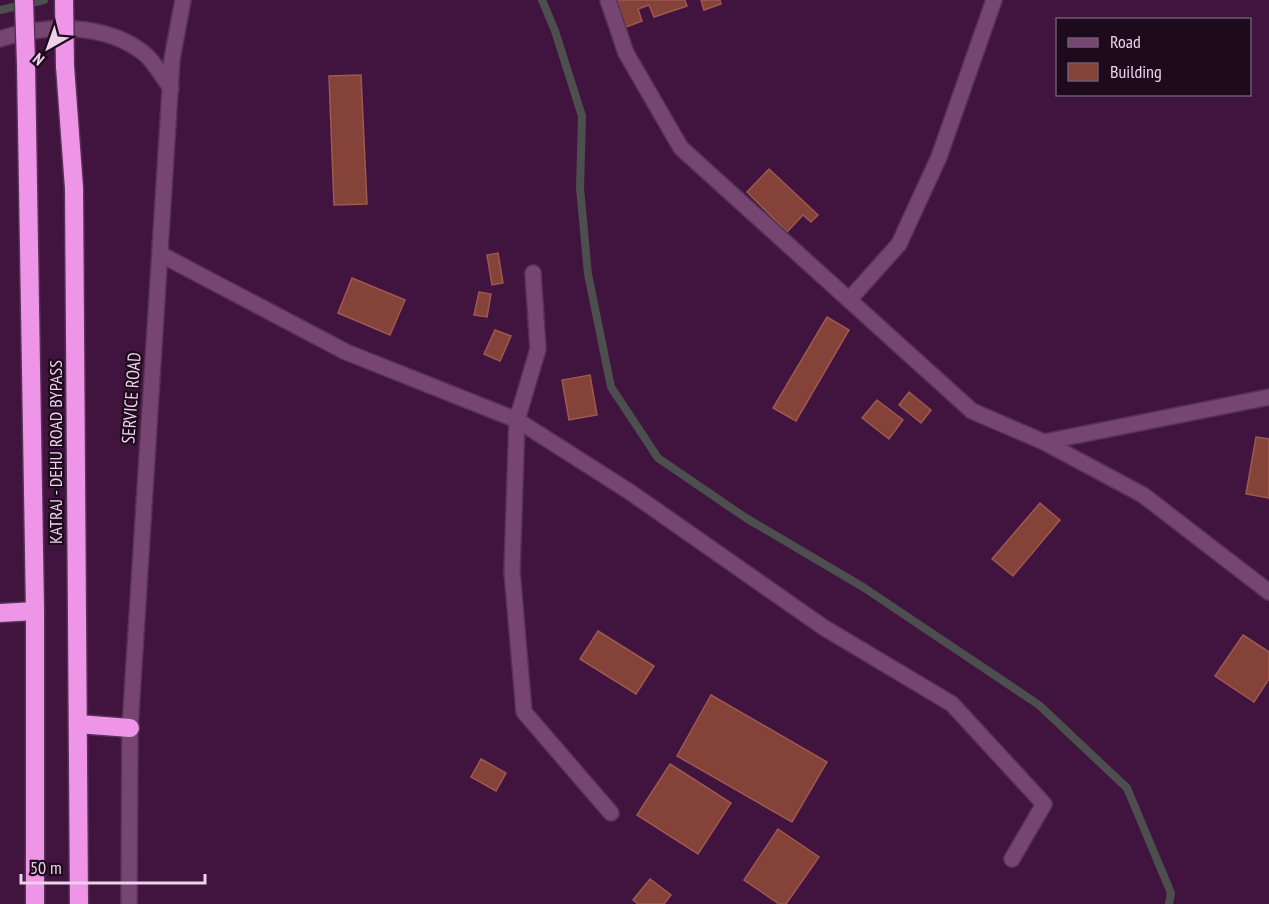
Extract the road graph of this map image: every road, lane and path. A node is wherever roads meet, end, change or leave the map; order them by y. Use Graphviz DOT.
graph roads {
  1 [pos="24,0"];
  2 [pos="64,0"];
  3 [pos="608,0"];
  4 [pos="994,0"];
  5 [pos="182,7"];
  6 [pos="0,39"];
  7 [pos="171,88"];
  8 [pos="160,254"];
  9 [pos="533,273"];
  10 [pos="849,300"];
  11 [pos="1269,397"];
  12 [pos="517,420"];
  13 [pos="1044,442"];
  14 [pos="1269,592"];
  15 [pos="35,611"];
  16 [pos="0,613"];
  17 [pos="78,724"];
  18 [pos="130,728"];
  19 [pos="611,813"];
  20 [pos="1011,859"];
  21 [pos="35,904"];
  22 [pos="79,904"];
  23 [pos="129,904"];
  1 -- 15 [label="highway, KATRAJ - DEHU ROAD BYPASS, bridge"];
  2 -- 17 [label="highway, KATRAJ - DEHU ROAD BYPASS, bridge"];
  3 -- 10 [label="street"];
  4 -- 10 [label="street"];
  5 -- 7 [label="street, SERVICE ROAD"];
  6 -- 7 [label="street"];
  7 -- 8 [label="street, SERVICE ROAD"];
  8 -- 12 [label="street"];
  8 -- 18 [label="street, SERVICE ROAD"];
  9 -- 12 [label="street"];
  10 -- 13 [label="street"];
  11 -- 13 [label="street"];
  12 -- 19 [label="street"];
  12 -- 20 [label="street"];
  13 -- 14 [label="street"];
  15 -- 16 [label="highway"];
  15 -- 21 [label="highway, KATRAJ - DEHU ROAD BYPASS"];
  17 -- 18 [label="highway"];
  17 -- 22 [label="highway, KATRAJ - DEHU ROAD BYPASS"];
  18 -- 23 [label="street, SERVICE ROAD"];
}
